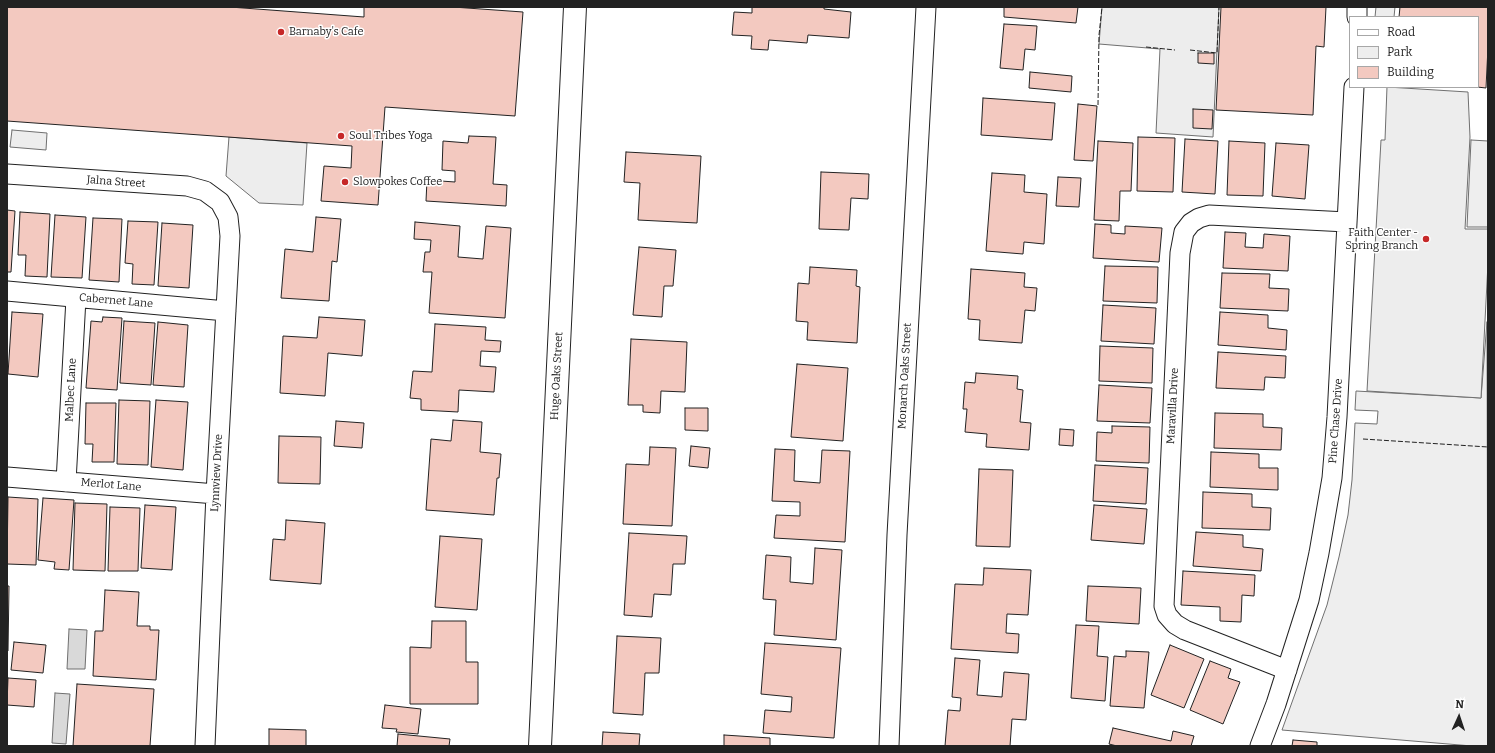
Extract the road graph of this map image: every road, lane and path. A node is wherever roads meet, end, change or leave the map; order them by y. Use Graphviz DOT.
graph roads {
  1 [pos="575,7"];
  2 [pos="926,7"];
  3 [pos="1354,88"];
  4 [pos="7,174"];
  5 [pos="220,202"];
  6 [pos="1347,222"];
  7 [pos="7,291"];
  8 [pos="76,298"];
  9 [pos="226,311"];
  10 [pos="7,477"];
  11 [pos="66,482"];
  12 [pos="216,494"];
  13 [pos="1287,670"];
  14 [pos="205,746"];
  15 [pos="540,746"];
  16 [pos="889,746"];
  17 [pos="1260,746"];
  1 -- 15 [label="street, Huge Oaks Street"];
  2 -- 16 [label="street, Monarch Oaks Street"];
  3 -- 6 [label="street, Pine Chase Drive"];
  4 -- 5 [label="street, Jalna Street"];
  5 -- 9 [label="street, Lynnview Drive"];
  6 -- 13 [label="street, Pine Chase Drive"];
  6 -- 13 [label="street, Maravilla Drive"];
  7 -- 8 [label="street, Cabernet Lane"];
  8 -- 9 [label="street, Cabernet Lane"];
  8 -- 11 [label="street, Malbec Lane"];
  9 -- 12 [label="street, Lynnview Drive"];
  10 -- 11 [label="street, Merlot Lane"];
  11 -- 12 [label="street, Merlot Lane"];
  12 -- 14 [label="street, Lynnview Drive"];
  13 -- 17 [label="street, Pine Chase Drive"];
}
